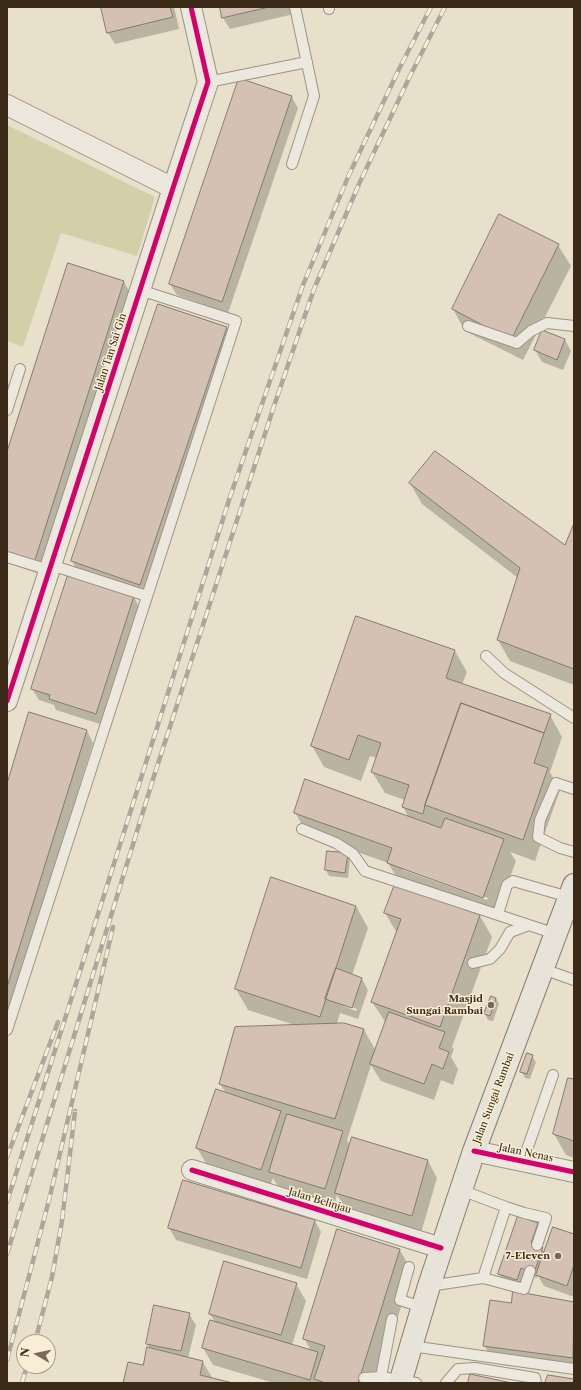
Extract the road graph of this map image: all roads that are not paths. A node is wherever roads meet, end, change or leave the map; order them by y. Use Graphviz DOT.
graph roads {
  1 [pos="191,7"];
  2 [pos="295,7"];
  3 [pos="307,62"];
  4 [pos="208,82"];
  5 [pos="7,105"];
  6 [pos="292,164"];
  7 [pos="173,188"];
  8 [pos="140,290"];
  9 [pos="468,326"];
  10 [pos="574,326"];
  11 [pos="20,369"];
  12 [pos="7,410"];
  13 [pos="7,557"];
  14 [pos="50,568"];
  15 [pos="147,596"];
  16 [pos="486,656"];
  17 [pos="7,701"];
  18 [pos="574,718"];
  19 [pos="574,789"];
  20 [pos="302,829"];
  21 [pos="574,852"];
  22 [pos="572,891"];
  23 [pos="498,914"];
  24 [pos="529,925"];
  25 [pos="556,934"];
  26 [pos="473,963"];
  27 [pos="543,969"];
  28 [pos="574,980"];
  29 [pos="7,1030"];
  30 [pos="553,1075"];
  31 [pos="474,1151"];
  32 [pos="522,1161"];
  33 [pos="192,1170"];
  34 [pos="574,1172"];
  35 [pos="461,1190"];
  36 [pos="506,1207"];
  37 [pos="537,1245"];
  38 [pos="441,1248"];
  39 [pos="409,1267"];
  40 [pos="530,1271"];
  41 [pos="483,1278"];
  42 [pos="429,1286"];
  43 [pos="422,1307"];
  44 [pos="392,1319"];
  45 [pos="411,1346"];
  46 [pos="574,1369"];
  47 [pos="364,1378"];
  48 [pos="400,1381"];
  49 [pos="446,1383"];
  50 [pos="536,1383"];
  1 -- 4 [label="street"];
  2 -- 3 [label="lane"];
  3 -- 4 [label="lane"];
  3 -- 6 [label="lane"];
  4 -- 7 [label="street, Jalan Tan Sai Gin"];
  5 -- 7 [label="street"];
  7 -- 8 [label="street, Jalan Tan Sai Gin"];
  8 -- 14 [label="street, Jalan Tan Sai Gin"];
  8 -- 15 [label="lane"];
  9 -- 10 [label="lane"];
  11 -- 12 [label="lane"];
  13 -- 14 [label="lane"];
  14 -- 15 [label="lane"];
  14 -- 17 [label="street, Jalan Tan Sai Gin"];
  15 -- 29 [label="lane"];
  16 -- 18 [label="lane"];
  19 -- 21 [label="lane"];
  20 -- 23 [label="lane"];
  22 -- 23 [label="lane"];
  22 -- 25 [label="main road, Jalan Sungai Rambai"];
  23 -- 24 [label="lane"];
  24 -- 25 [label="lane"];
  24 -- 26 [label="lane"];
  25 -- 27 [label="main road, Jalan Sungai Rambai"];
  27 -- 28 [label="lane"];
  27 -- 31 [label="main road, Jalan Sungai Rambai"];
  30 -- 32 [label="lane"];
  31 -- 32 [label="street, Jalan Nenas"];
  31 -- 35 [label="main road, Jalan Sungai Rambai"];
  32 -- 34 [label="street, Jalan Nenas"];
  33 -- 38 [label="street, Jalan Belinjau"];
  35 -- 36 [label="lane"];
  35 -- 38 [label="main road, Jalan Sungai Rambai"];
  36 -- 37 [label="lane"];
  36 -- 41 [label="lane"];
  38 -- 42 [label="main road, Jalan Sungai Rambai"];
  39 -- 43 [label="lane"];
  40 -- 41 [label="lane"];
  41 -- 42 [label="lane"];
  42 -- 43 [label="main road, Jalan Sungai Rambai"];
  43 -- 45 [label="main road, Jalan Sungai Rambai"];
  44 -- 48 [label="lane"];
  45 -- 46 [label="lane"];
  45 -- 48 [label="main road, Jalan Sungai Rambai"];
  47 -- 48 [label="lane"];
  49 -- 50 [label="lane"];
}
